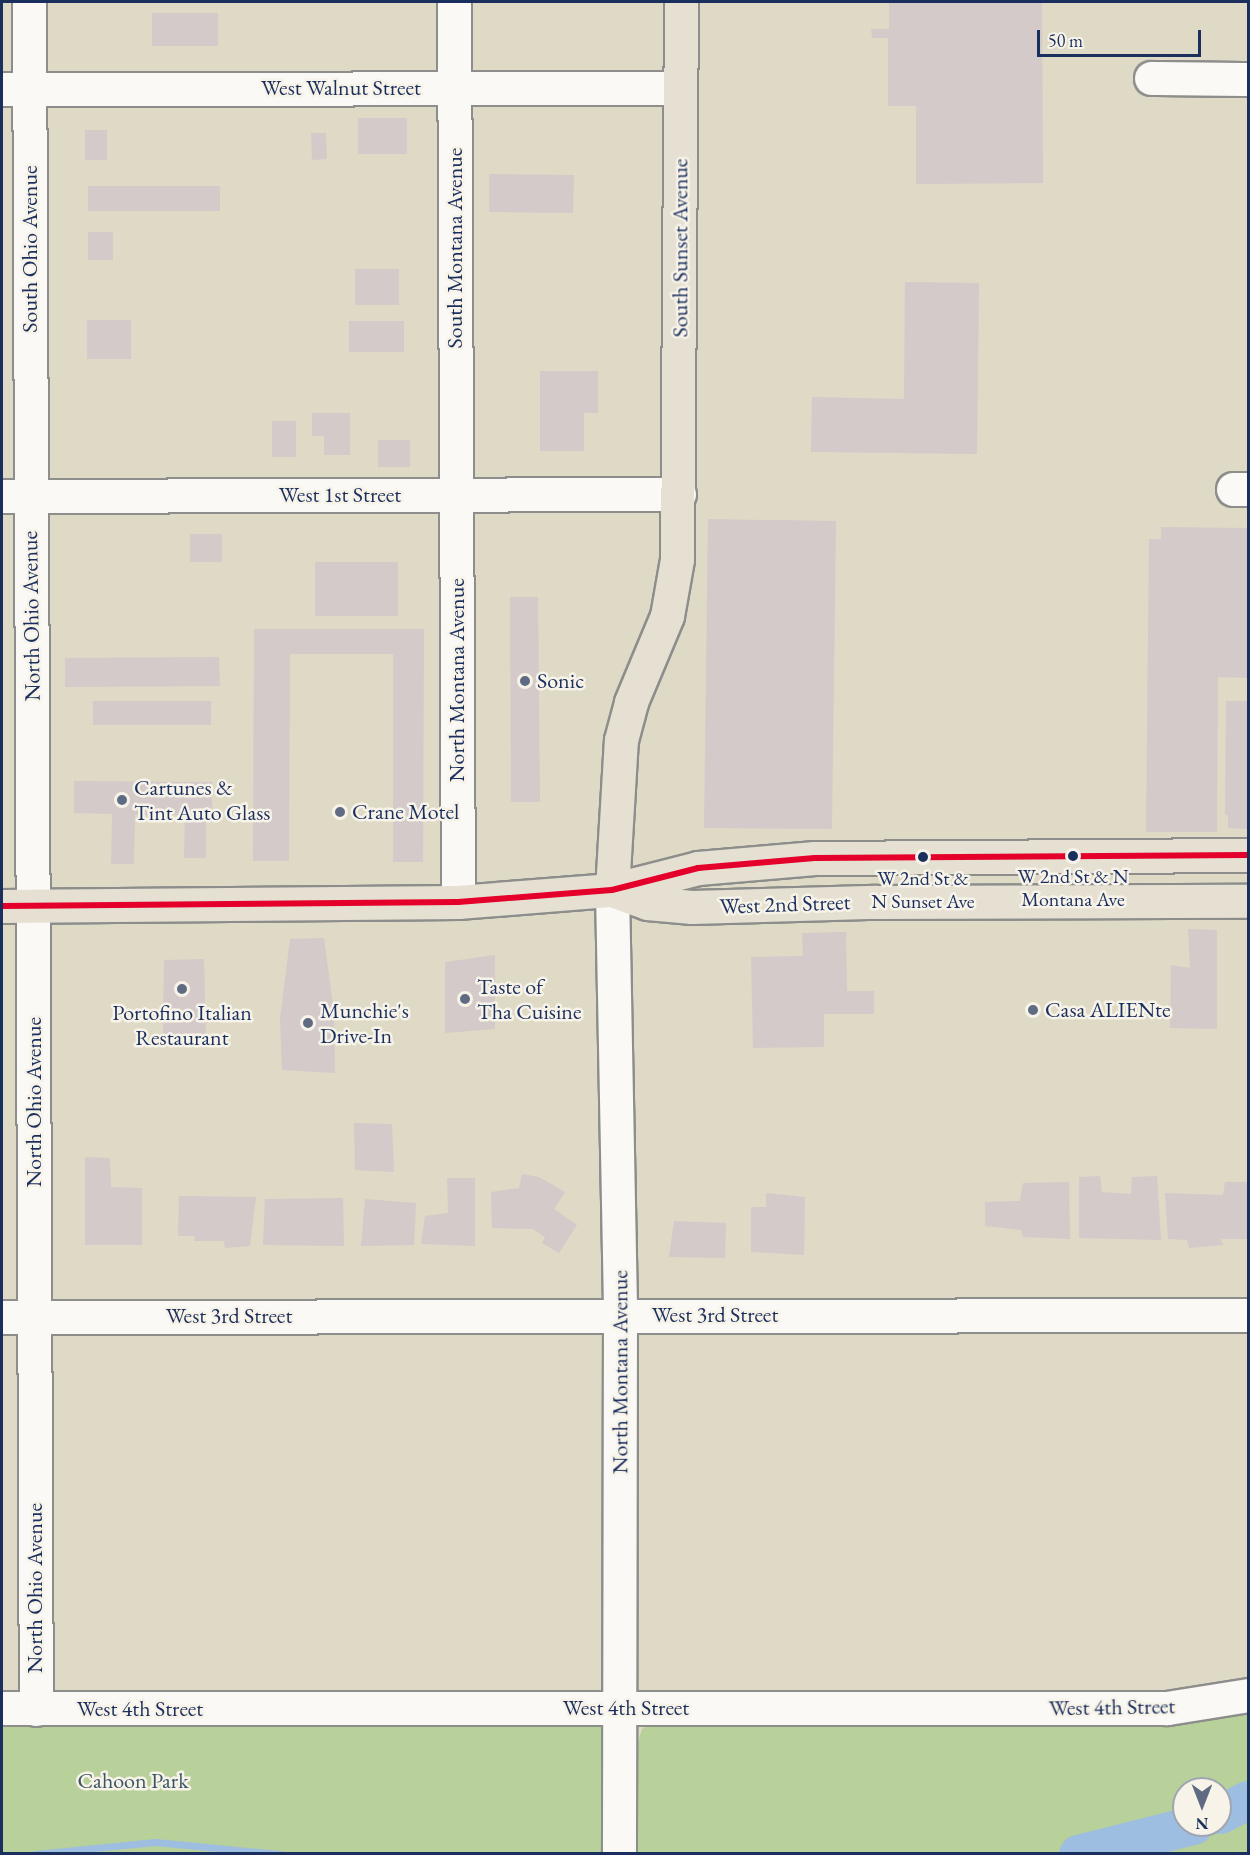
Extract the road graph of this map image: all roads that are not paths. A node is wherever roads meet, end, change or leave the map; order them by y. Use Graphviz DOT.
graph roads {
  1 [pos="29,2"];
  2 [pos="454,2"];
  3 [pos="681,2"];
  4 [pos="1151,78"];
  5 [pos="1248,79"];
  6 [pos="455,88"];
  7 [pos="680,88"];
  8 [pos="16,89"];
  9 [pos="455,494"];
  10 [pos="679,494"];
  11 [pos="16,496"];
  12 [pos="1248,855"];
  13 [pos="612,890"];
  14 [pos="1248,901"];
  15 [pos="458,902"];
  16 [pos="2,906"];
  17 [pos="34,906"];
  18 [pos="620,1315"];
  19 [pos="1248,1315"];
  20 [pos="2,1317"];
  21 [pos="34,1317"];
  22 [pos="1248,1695"];
  23 [pos="621,1707"];
  24 [pos="2,1708"];
  25 [pos="36,1709"];
  26 [pos="620,1854"];
  1 -- 8 [label="street, South Ohio Avenue"];
  2 -- 6 [label="street, South Montana Avenue"];
  3 -- 7 [label="main road, South Sunset Avenue"];
  4 -- 5 [label="street"];
  6 -- 7 [label="street, West Walnut Street"];
  6 -- 8 [label="street, West Walnut Street"];
  6 -- 9 [label="street, South Montana Avenue"];
  7 -- 10 [label="main road, South Sunset Avenue"];
  8 -- 11 [label="street, South Ohio Avenue"];
  9 -- 10 [label="street, West 1st Street"];
  9 -- 11 [label="street, West 1st Street"];
  9 -- 15 [label="street, North Montana Avenue"];
  10 -- 13 [label="main road, South Sunset Avenue"];
  11 -- 17 [label="street, North Ohio Avenue"];
  12 -- 13 [label="main road, West 2nd Street"];
  13 -- 14 [label="main road, West 2nd Street"];
  13 -- 15 [label="main road, West 2nd Street"];
  13 -- 18 [label="street, North Montana Avenue"];
  15 -- 17 [label="main road, West 2nd Street"];
  16 -- 17 [label="main road, West 2nd Street"];
  17 -- 21 [label="street, North Ohio Avenue"];
  18 -- 19 [label="street, West 3rd Street"];
  18 -- 21 [label="street, West 3rd Street"];
  18 -- 23 [label="street, North Montana Avenue"];
  20 -- 21 [label="street, West 3rd Street"];
  21 -- 25 [label="street, North Ohio Avenue"];
  22 -- 23 [label="street, West 4th Street"];
  23 -- 25 [label="street, West 4th Street"];
  23 -- 26 [label="street, North Montana Avenue"];
  24 -- 25 [label="street, West 4th Street"];
}
